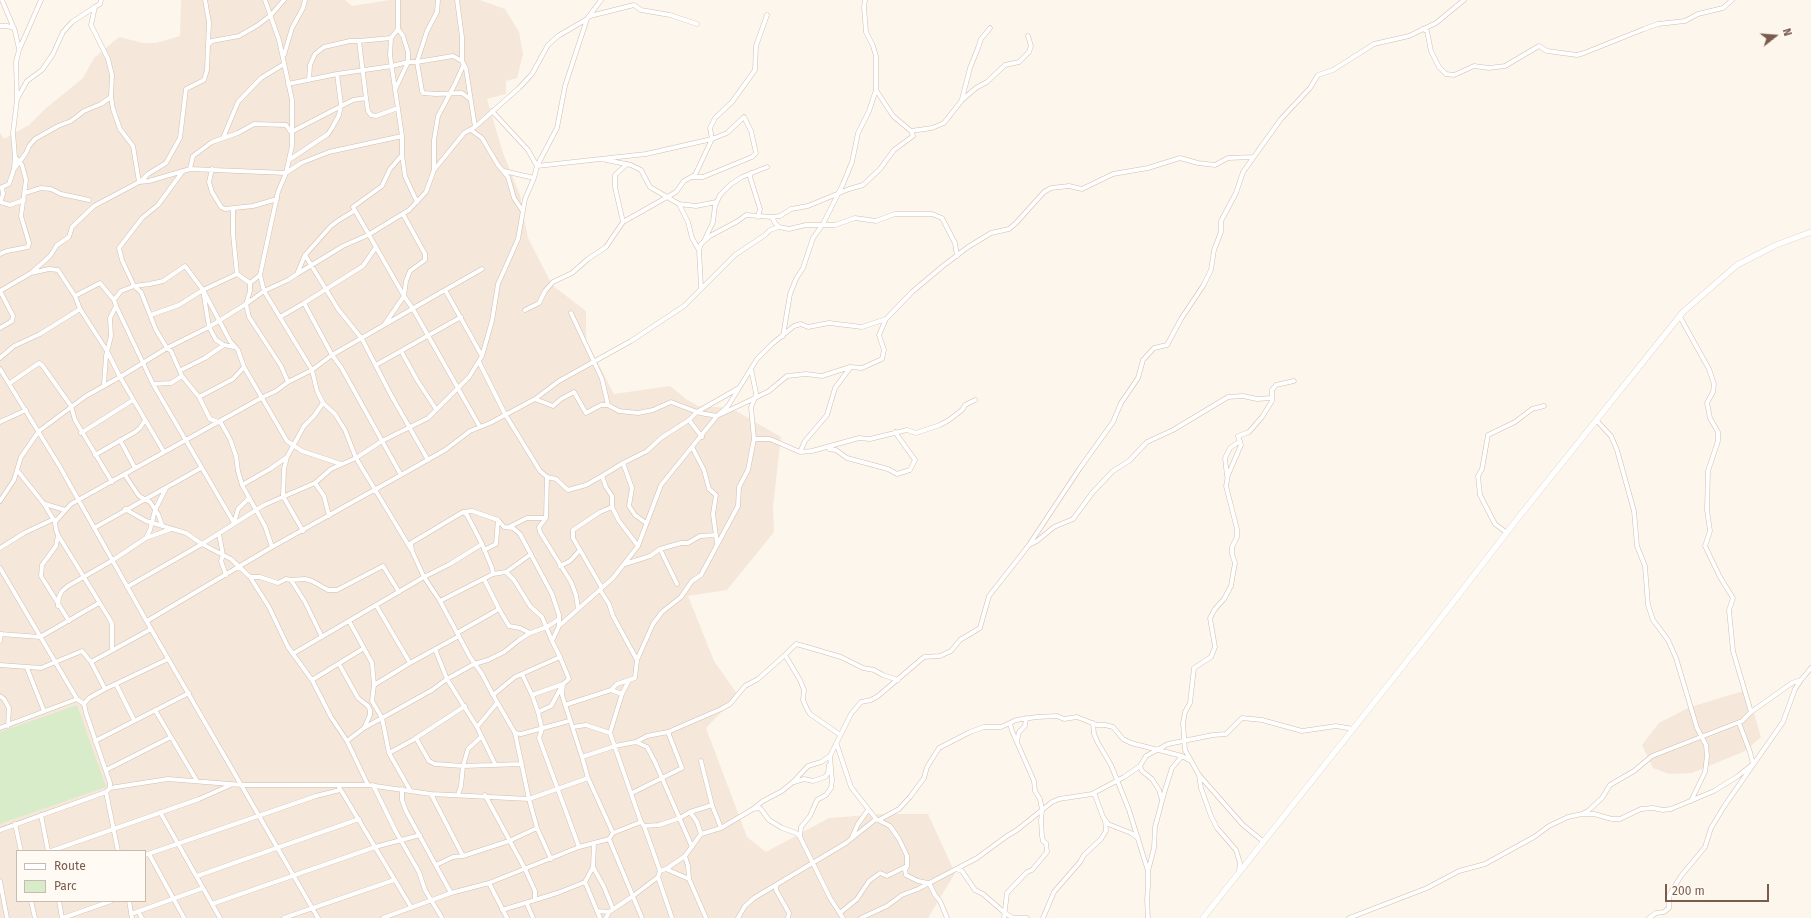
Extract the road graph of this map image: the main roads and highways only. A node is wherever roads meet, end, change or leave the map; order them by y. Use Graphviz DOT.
graph roads {
  1 [pos="1811,232"];
  2 [pos="1203,918"];
  1 -- 2 [label="main road"];
}
